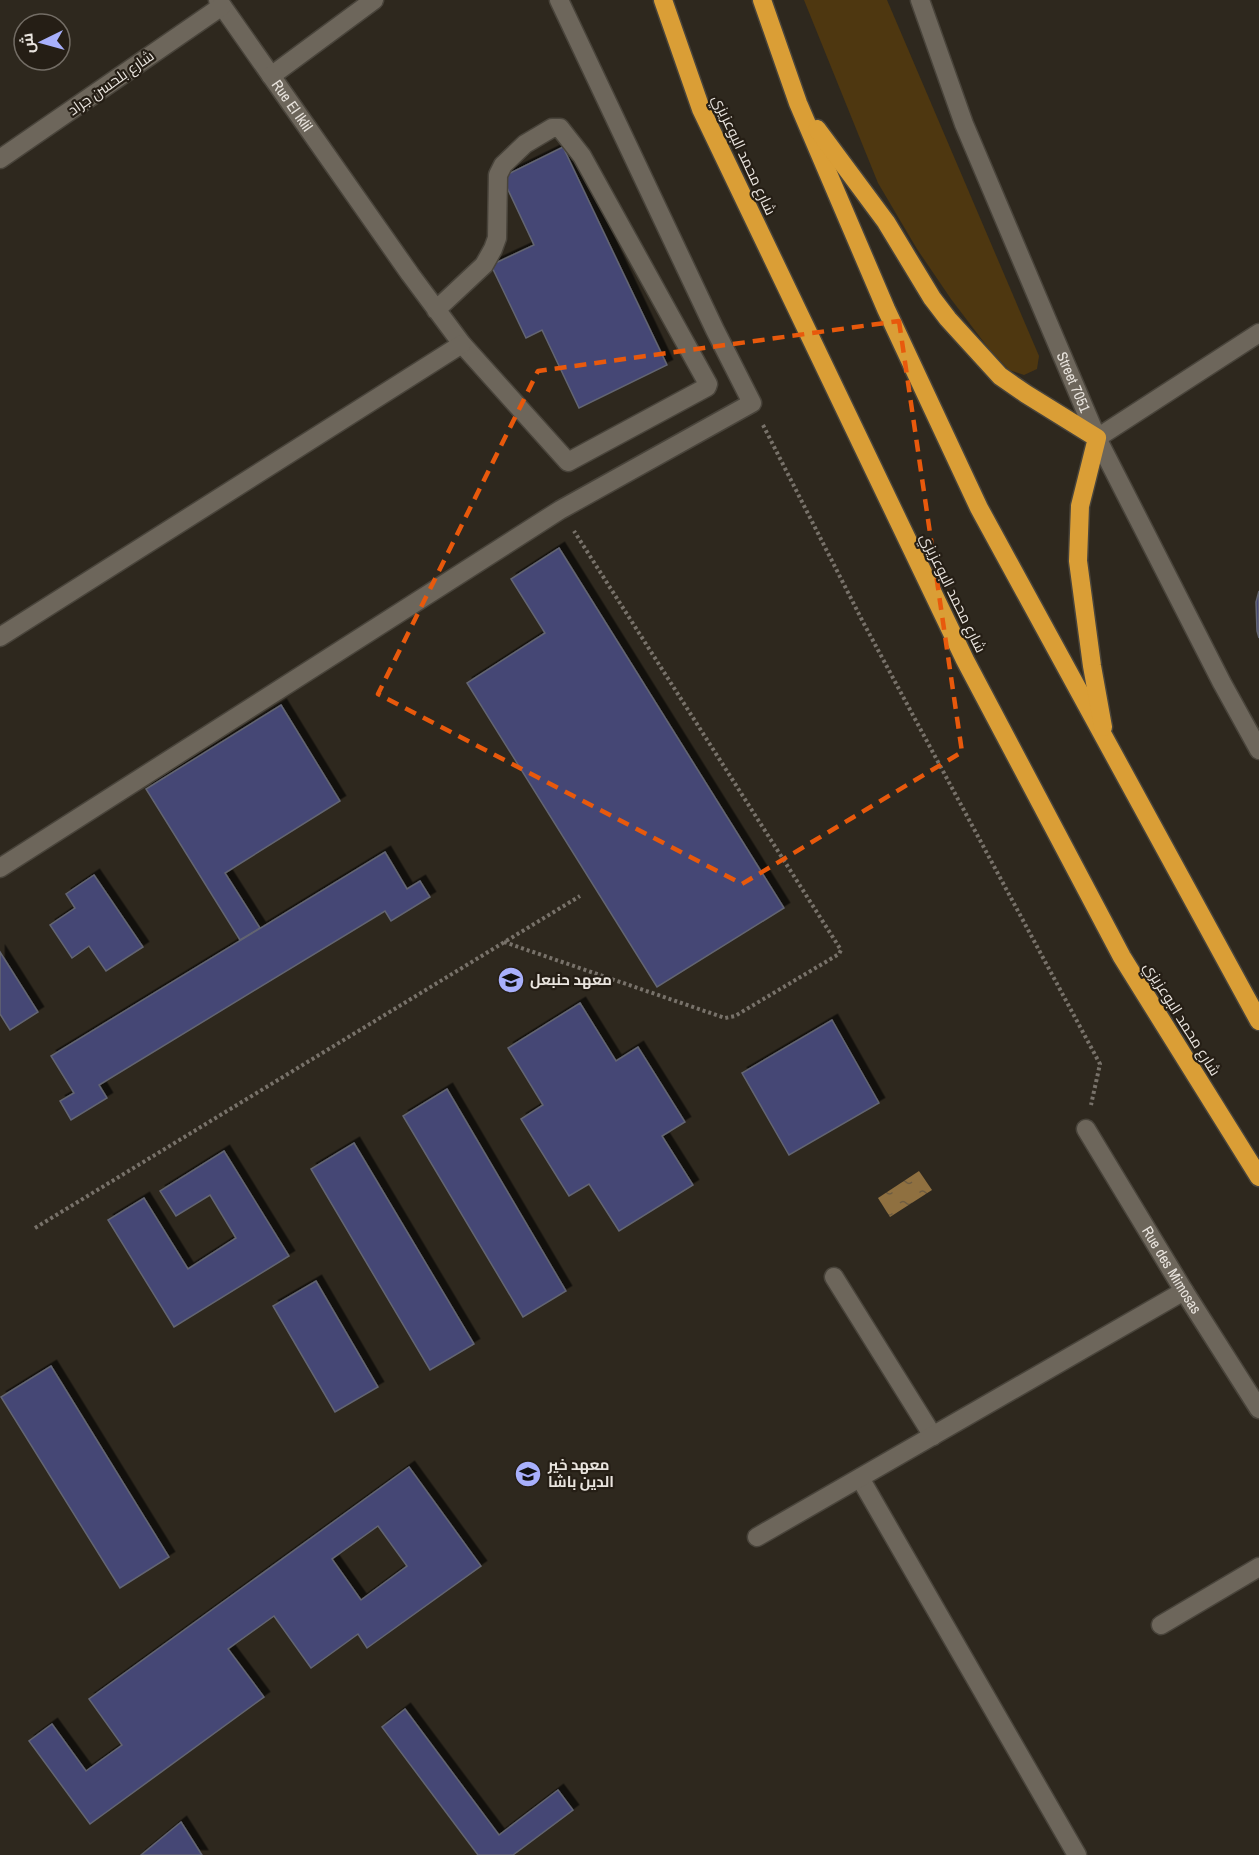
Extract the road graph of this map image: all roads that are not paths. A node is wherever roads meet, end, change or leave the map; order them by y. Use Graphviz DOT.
graph roads {
  1 [pos="374,0"];
  2 [pos="559,0"];
  3 [pos="663,0"];
  4 [pos="762,0"];
  5 [pos="920,0"];
  6 [pos="220,3"];
  7 [pos="271,76"];
  8 [pos="798,103"];
  9 [pos="0,159"];
  10 [pos="436,310"];
  11 [pos="1259,333"];
  12 [pos="462,344"];
  13 [pos="1097,438"];
  14 [pos="0,637"];
  15 [pos="1106,743"];
  16 [pos="1259,750"];
  17 [pos="0,868"];
  18 [pos="1259,1021"];
  19 [pos="1086,1129"];
  20 [pos="1259,1177"];
  21 [pos="834,1277"];
  22 [pos="1184,1291"];
  23 [pos="1259,1409"];
  24 [pos="933,1436"];
  25 [pos="860,1478"];
  26 [pos="757,1537"];
  27 [pos="1259,1567"];
  28 [pos="1161,1625"];
  29 [pos="1077,1855"];
  1 -- 7 [label="street"];
  2 -- 17 [label="street"];
  3 -- 20 [label="highway, شارع محمد البوعزيزي"];
  4 -- 8 [label="highway"];
  5 -- 13 [label="street, Street 7051"];
  6 -- 7 [label="street, Rue El Iklil"];
  6 -- 9 [label="street, شارع بلحسن جراد"];
  7 -- 10 [label="street, Rue El Iklil"];
  8 -- 13 [label="highway"];
  8 -- 15 [label="highway"];
  10 -- 12 [label="street, Rue El Iklil"];
  10 -- 12 [label="street, Rue El Iklil"];
  11 -- 13 [label="street"];
  12 -- 14 [label="street"];
  13 -- 15 [label="highway"];
  13 -- 16 [label="street, Street 7051"];
  15 -- 18 [label="highway"];
  19 -- 22 [label="street, Rue des Mimosas"];
  21 -- 24 [label="street"];
  22 -- 23 [label="street, Rue des Mimosas"];
  22 -- 24 [label="street"];
  24 -- 25 [label="street"];
  25 -- 26 [label="street"];
  25 -- 29 [label="street"];
  27 -- 28 [label="street"];
}
